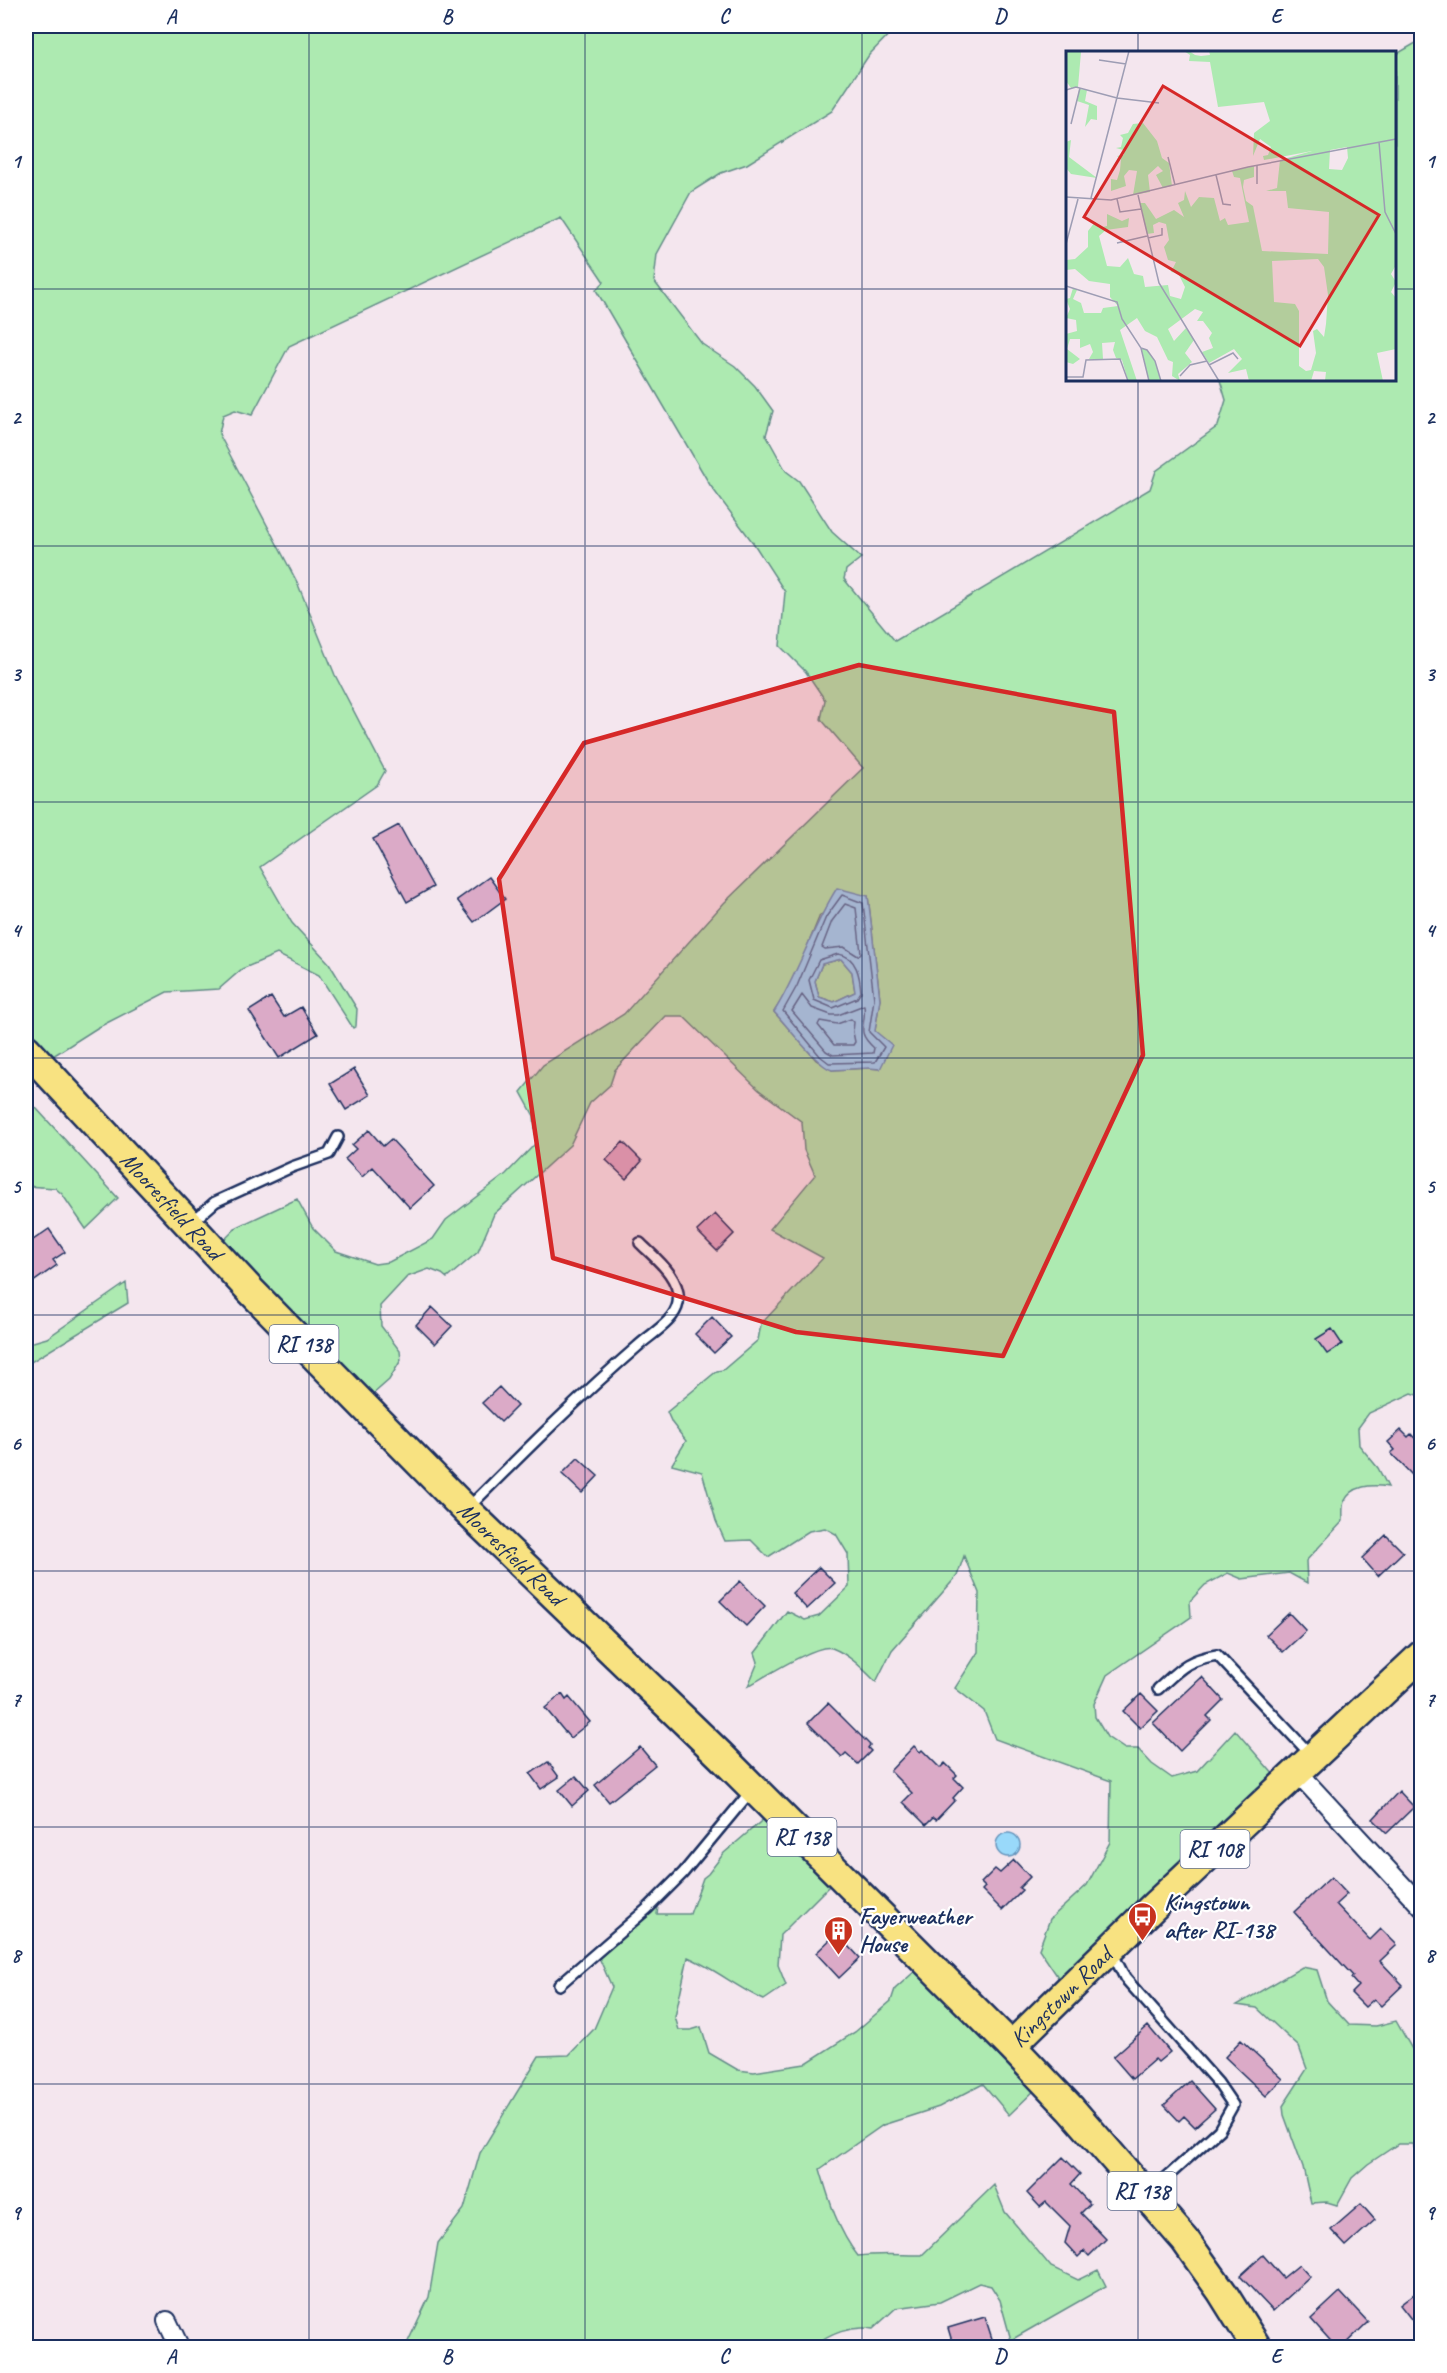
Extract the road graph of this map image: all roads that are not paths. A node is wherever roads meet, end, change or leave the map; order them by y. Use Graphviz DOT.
graph roads {
  1 [pos="26,1049"];
  2 [pos="338,1137"];
  3 [pos="189,1224"];
  4 [pos="640,1243"];
  5 [pos="466,1510"];
  6 [pos="1422,1655"];
  7 [pos="1158,1689"];
  8 [pos="1305,1765"];
  9 [pos="753,1789"];
  10 [pos="1422,1907"];
  11 [pos="1110,1949"];
  12 [pos="559,1985"];
  13 [pos="1011,2046"];
  14 [pos="1146,2196"];
  15 [pos="167,2321"];
  16 [pos="180,2348"];
  17 [pos="1257,2348"];
  1 -- 3 [label="main road, Mooresfield Road / RI 138"];
  2 -- 3 [label="lane"];
  3 -- 5 [label="main road, Mooresfield Road / RI 138"];
  4 -- 5 [label="lane"];
  5 -- 9 [label="main road, Mooresfield Road / RI 138"];
  6 -- 8 [label="main road, Kingstown Road / RI 108"];
  7 -- 8 [label="lane"];
  8 -- 10 [label="street"];
  8 -- 11 [label="main road, Kingstown Road / RI 108"];
  9 -- 12 [label="lane"];
  9 -- 13 [label="main road, Mooresfield Road / RI 138"];
  11 -- 13 [label="main road, Kingstown Road / RI 108"];
  11 -- 14 [label="lane"];
  13 -- 14 [label="main road, Kingstown Road / RI 138"];
  14 -- 17 [label="main road, Kingstown Road / RI 138"];
  15 -- 16 [label="street"];
}
